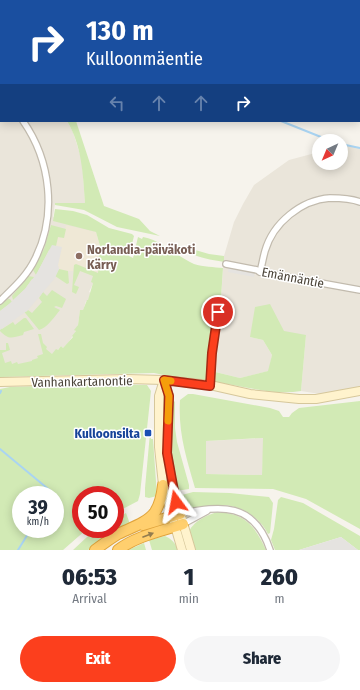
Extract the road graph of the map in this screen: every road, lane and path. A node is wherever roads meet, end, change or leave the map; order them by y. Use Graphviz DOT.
graph roads {
  1 [pos="24,122"];
  2 [pos="360,202"];
  3 [pos="226,264"];
  4 [pos="260,272"];
  5 [pos="360,290"];
  6 [pos="0,301"];
  7 [pos="218,312"];
  8 [pos="164,380"];
  9 [pos="0,382"];
  10 [pos="210,386"];
  11 [pos="360,391"];
  12 [pos="163,485"];
  13 [pos="209,510"];
  14 [pos="176,515"];
  15 [pos="179,526"];
  16 [pos="128,529"];
  17 [pos="95,550"];
  18 [pos="118,550"];
  19 [pos="182,550"];
  20 [pos="191,550"];
  21 [pos="270,550"];
  1 -- 6 [label="street"];
  2 -- 4 [label="street"];
  3 -- 4 [label="street, Emännäntie"];
  4 -- 5 [label="street, Emännäntie"];
  7 -- 10 [label="street"];
  8 -- 9 [label="street, Vanhankartanontie"];
  8 -- 10 [label="street, Vanhankartanontie"];
  8 -- 12 [label="street"];
  8 -- 14 [label="street"];
  10 -- 11 [label="street, Vanhankartanontie"];
  12 -- 14 [label="street"];
  12 -- 16 [label="highway"];
  13 -- 14 [label="street"];
  13 -- 15 [label="street"];
  13 -- 21 [label="street"];
  14 -- 15 [label="street"];
  14 -- 16 [label="highway"];
  18 -- 15 [label="highway, one-way"];
  15 -- 19 [label="street"];
  15 -- 20 [label="street"];
  16 -- 17 [label="highway"];
}
